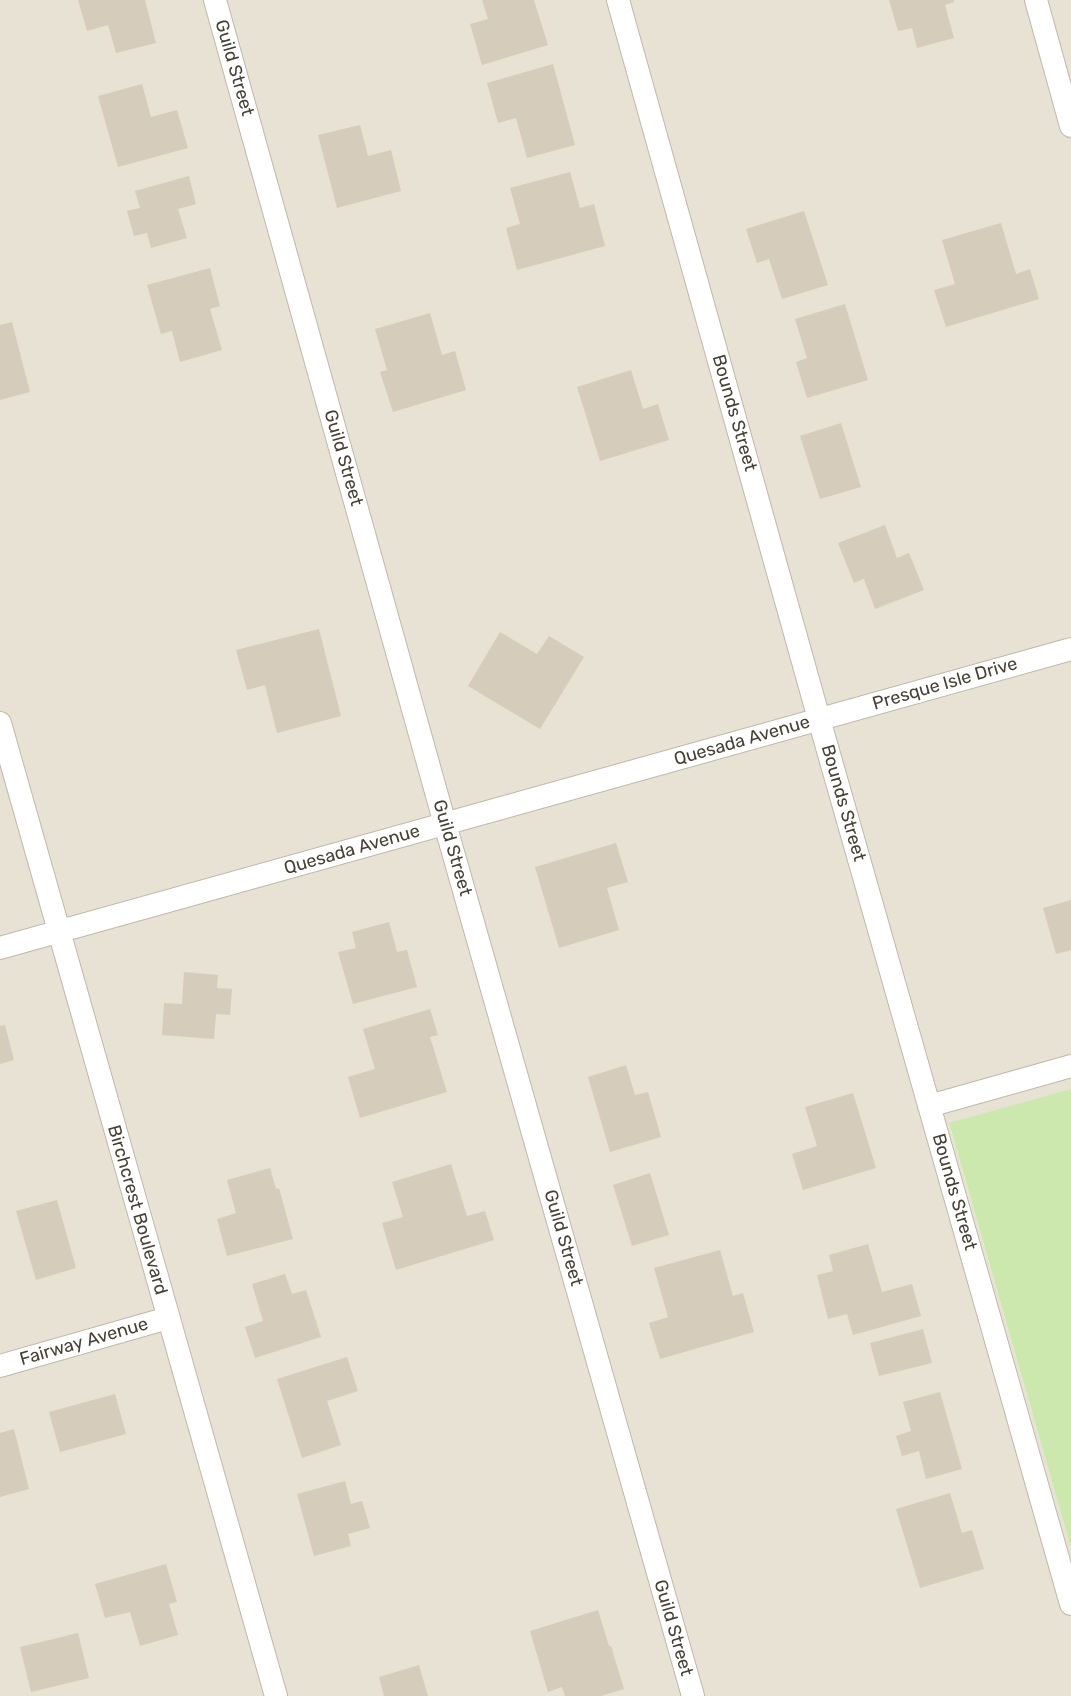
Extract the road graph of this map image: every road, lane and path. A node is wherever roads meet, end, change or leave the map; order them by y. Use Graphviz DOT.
graph roads {
  1 [pos="215,0"];
  2 [pos="618,0"];
  3 [pos="1036,0"];
  4 [pos="1071,126"];
  5 [pos="1071,649"];
  6 [pos="819,719"];
  7 [pos="0,723"];
  8 [pos="445,824"];
  9 [pos="58,932"];
  10 [pos="0,948"];
  11 [pos="1071,1066"];
  12 [pos="929,1106"];
  13 [pos="168,1318"];
  14 [pos="0,1366"];
  15 [pos="1071,1604"];
  16 [pos="271,1695"];
  17 [pos="693,1696"];
  1 -- 8 [label="street, Guild Street"];
  2 -- 6 [label="street, Bounds Street"];
  3 -- 4 [label="street"];
  5 -- 6 [label="street, Presque Isle Drive"];
  6 -- 8 [label="street, Quesada Avenue"];
  6 -- 12 [label="street, Bounds Street"];
  7 -- 9 [label="street, Birchcrest Boulevard"];
  8 -- 9 [label="street, Quesada Avenue"];
  8 -- 17 [label="street, Guild Street"];
  9 -- 10 [label="street, Quesada Avenue"];
  9 -- 13 [label="street, Birchcrest Boulevard"];
  11 -- 12 [label="street"];
  12 -- 15 [label="street, Bounds Street"];
  13 -- 14 [label="street, Fairway Avenue"];
  13 -- 16 [label="street, Birchcrest Boulevard"];
}
